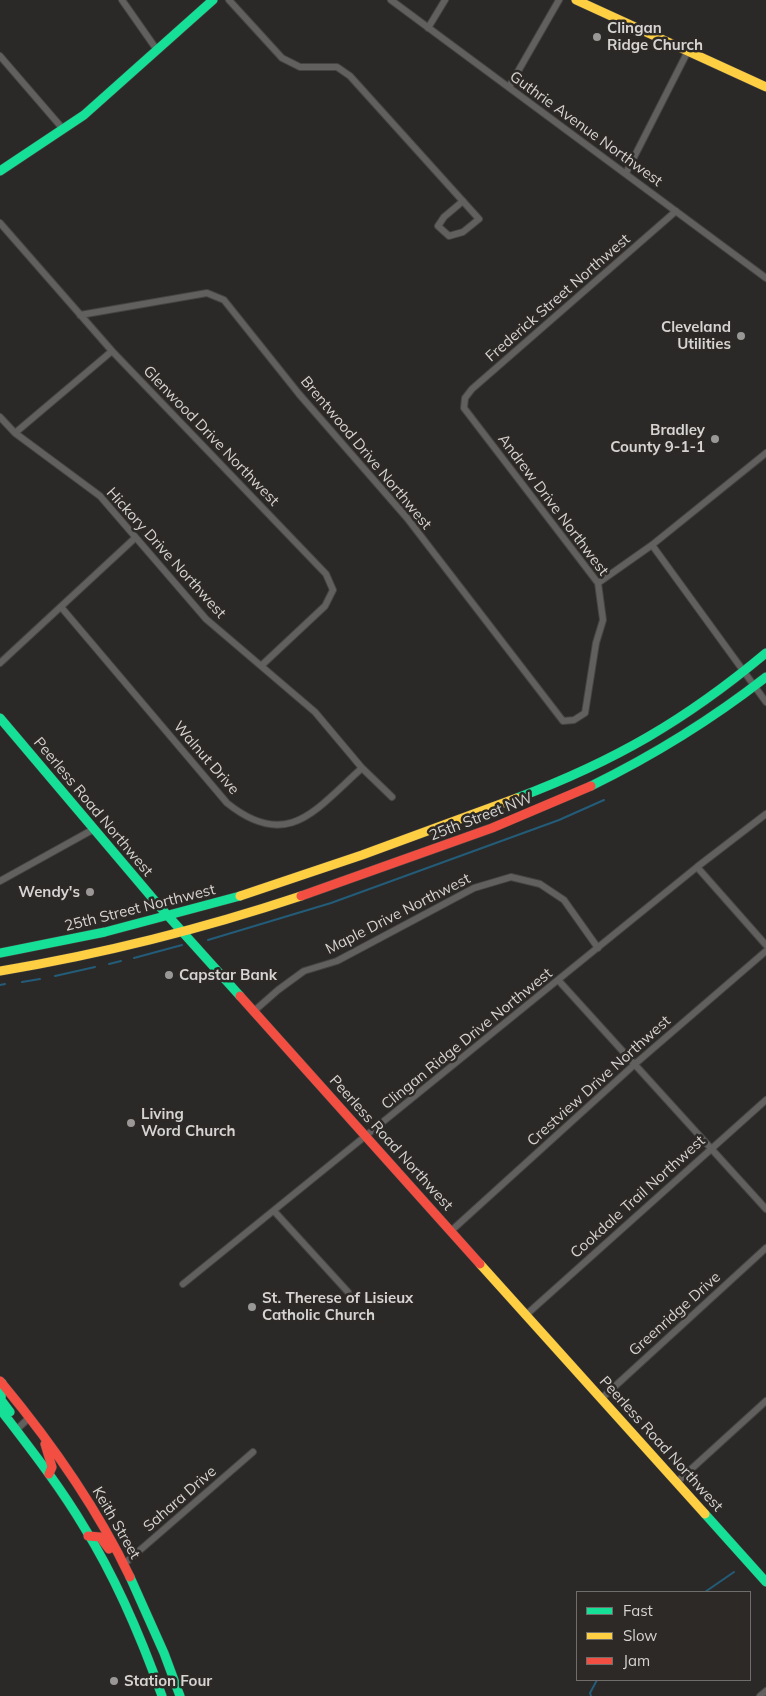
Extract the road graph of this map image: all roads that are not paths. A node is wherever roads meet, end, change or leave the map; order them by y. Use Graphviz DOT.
graph roads {
  1 [pos="122,0"];
  2 [pos="213,0"];
  3 [pos="229,0"];
  4 [pos="391,0"];
  5 [pos="445,0"];
  6 [pos="559,0"];
  7 [pos="576,0"];
  8 [pos="591,3"];
  9 [pos="428,28"];
  10 [pos="157,50"];
  11 [pos="688,51"];
  12 [pos="0,56"];
  13 [pos="509,87"];
  14 [pos="766,87"];
  15 [pos="63,129"];
  16 [pos="0,171"];
  17 [pos="626,173"];
  18 [pos="463,201"];
  19 [pos="676,211"];
  20 [pos="0,222"];
  21 [pos="766,278"];
  22 [pos="80,315"];
  23 [pos="112,351"];
  24 [pos="464,408"];
  25 [pos="0,417"];
  26 [pos="15,434"];
  27 [pos="766,453"];
  28 [pos="135,538"];
  29 [pos="652,545"];
  30 [pos="598,583"];
  31 [pos="61,607"];
  32 [pos="766,653"];
  33 [pos="0,663"];
  34 [pos="262,665"];
  35 [pos="744,672"];
  36 [pos="766,677"];
  37 [pos="755,686"];
  38 [pos="766,702"];
  39 [pos="584,713"];
  40 [pos="0,718"];
  41 [pos="362,768"];
  42 [pos="392,798"];
  43 [pos="766,814"];
  44 [pos="94,829"];
  45 [pos="697,867"];
  46 [pos="0,881"];
  47 [pos="285,881"];
  48 [pos="168,917"];
  49 [pos="183,933"];
  50 [pos="766,945"];
  51 [pos="598,948"];
  52 [pos="766,951"];
  53 [pos="0,954"];
  54 [pos="0,971"];
  55 [pos="559,981"];
  56 [pos="253,1012"];
  57 [pos="635,1064"];
  58 [pos="766,1100"];
  59 [pos="367,1137"];
  60 [pos="711,1148"];
  61 [pos="766,1209"];
  62 [pos="274,1211"];
  63 [pos="451,1231"];
  64 [pos="766,1248"];
  65 [pos="183,1284"];
  66 [pos="348,1292"];
  67 [pos="527,1314"];
  68 [pos="1,1382"];
  69 [pos="601,1399"];
  70 [pos="766,1401"];
  71 [pos="0,1409"];
  72 [pos="29,1418"];
  73 [pos="16,1430"];
  74 [pos="42,1435"];
  75 [pos="253,1452"];
  76 [pos="68,1471"];
  77 [pos="49,1474"];
  78 [pos="677,1482"];
  79 [pos="60,1490"];
  80 [pos="88,1536"];
  81 [pos="124,1564"];
  82 [pos="132,1580"];
  83 [pos="766,1582"];
  84 [pos="152,1624"];
  85 [pos="137,1629"];
  86 [pos="156,1680"];
  87 [pos="766,1691"];
  88 [pos="162,1696"];
  89 [pos="169,1696"];
  90 [pos="180,1696"];
  91 [pos="760,1696"];
  1 -- 10 [label="street"];
  2 -- 10 [label="main road"];
  3 -- 18 [label="street"];
  4 -- 9 [label="street, Guthrie Avenue Northwest"];
  5 -- 9 [label="street"];
  6 -- 13 [label="street"];
  7 -- 8 [label="main road"];
  8 -- 11 [label="main road"];
  9 -- 13 [label="street, Guthrie Avenue Northwest"];
  10 -- 15 [label="main road"];
  11 -- 14 [label="main road"];
  11 -- 17 [label="street"];
  12 -- 15 [label="street"];
  13 -- 17 [label="street, Guthrie Avenue Northwest"];
  15 -- 16 [label="main road"];
  17 -- 19 [label="street, Guthrie Avenue Northwest"];
  18 -- 18 [label="street"];
  19 -- 21 [label="street, Guthrie Avenue Northwest"];
  19 -- 24 [label="street, Frederick Street Northwest"];
  20 -- 22 [label="street, Glenwood Drive Northwest"];
  22 -- 23 [label="street, Glenwood Drive Northwest"];
  22 -- 39 [label="street, Brentwood Drive Northwest"];
  23 -- 26 [label="street"];
  23 -- 34 [label="street, Glenwood Drive Northwest"];
  24 -- 30 [label="street, Andrew Drive Northwest"];
  25 -- 26 [label="street, Hickory Drive Northwest"];
  26 -- 28 [label="street, Hickory Drive Northwest"];
  27 -- 29 [label="street"];
  28 -- 31 [label="street"];
  28 -- 34 [label="street, Hickory Drive Northwest"];
  29 -- 30 [label="street"];
  29 -- 35 [label="street"];
  30 -- 39 [label="street, Andrew Drive Northwest"];
  31 -- 33 [label="street"];
  31 -- 41 [label="street, Walnut Drive"];
  32 -- 35 [label="main road, 25th Street NW"];
  34 -- 41 [label="street, Hickory Drive Northwest"];
  35 -- 37 [label="street"];
  35 -- 47 [label="main road, 25th Street NW"];
  36 -- 37 [label="main road, 25th Street NW"];
  37 -- 38 [label="street"];
  37 -- 49 [label="main road, 25th Street NW"];
  40 -- 44 [label="main road, Peerless Road Northwest"];
  41 -- 42 [label="street, Hickory Drive Northwest"];
  43 -- 45 [label="street, Clingan Ridge Drive Northwest"];
  44 -- 46 [label="street"];
  44 -- 48 [label="main road, Peerless Road Northwest"];
  45 -- 50 [label="street"];
  45 -- 51 [label="street, Clingan Ridge Drive Northwest"];
  47 -- 48 [label="main road, 25th Street Northwest"];
  48 -- 49 [label="main road, Peerless Road Northwest"];
  48 -- 53 [label="main road, 25th Street Northwest"];
  49 -- 54 [label="main road, 25th Street Northwest"];
  49 -- 56 [label="main road, Peerless Road Northwest"];
  51 -- 55 [label="street, Clingan Ridge Drive Northwest"];
  51 -- 56 [label="street, Maple Drive Northwest"];
  52 -- 57 [label="street, Crestview Drive Northwest"];
  55 -- 57 [label="street"];
  55 -- 59 [label="street, Clingan Ridge Drive Northwest"];
  56 -- 59 [label="main road, Peerless Road Northwest"];
  57 -- 60 [label="street"];
  57 -- 63 [label="street, Crestview Drive Northwest"];
  58 -- 60 [label="street, Cookdale Trail Northwest"];
  59 -- 62 [label="street, Clingan Ridge Drive Northwest"];
  59 -- 63 [label="main road, Peerless Road Northwest"];
  60 -- 61 [label="street"];
  60 -- 67 [label="street, Cookdale Trail Northwest"];
  62 -- 65 [label="street, Clingan Ridge Drive Northwest"];
  62 -- 66 [label="street"];
  63 -- 67 [label="main road, Peerless Road Northwest"];
  64 -- 69 [label="street, Greenridge Drive"];
  67 -- 69 [label="main road, Peerless Road Northwest"];
  68 -- 72 [label="main road, Keith Street"];
  68 -- 73 [label="main road"];
  69 -- 78 [label="main road, Peerless Road Northwest"];
  70 -- 78 [label="street"];
  71 -- 73 [label="main road, Keith Street"];
  72 -- 73 [label="street"];
  72 -- 74 [label="main road, Keith Street"];
  73 -- 77 [label="main road, Keith Street"];
  74 -- 76 [label="main road, Keith Street"];
  74 -- 77 [label="main road"];
  75 -- 81 [label="street, Sahara Drive"];
  76 -- 79 [label="main road"];
  76 -- 81 [label="main road, Keith Street"];
  77 -- 79 [label="main road, Keith Street"];
  78 -- 83 [label="main road, Peerless Road Northwest"];
  79 -- 80 [label="main road, Keith Street"];
  80 -- 82 [label="main road"];
  80 -- 85 [label="main road, Keith Street"];
  81 -- 82 [label="main road, Keith Street"];
  82 -- 84 [label="main road, Keith Street"];
  84 -- 85 [label="street"];
  84 -- 90 [label="main road, Keith Street"];
  85 -- 86 [label="main road, Keith Street"];
  86 -- 88 [label="main road, Keith Street"];
  86 -- 89 [label="main road"];
  87 -- 91 [label="street"];
}
